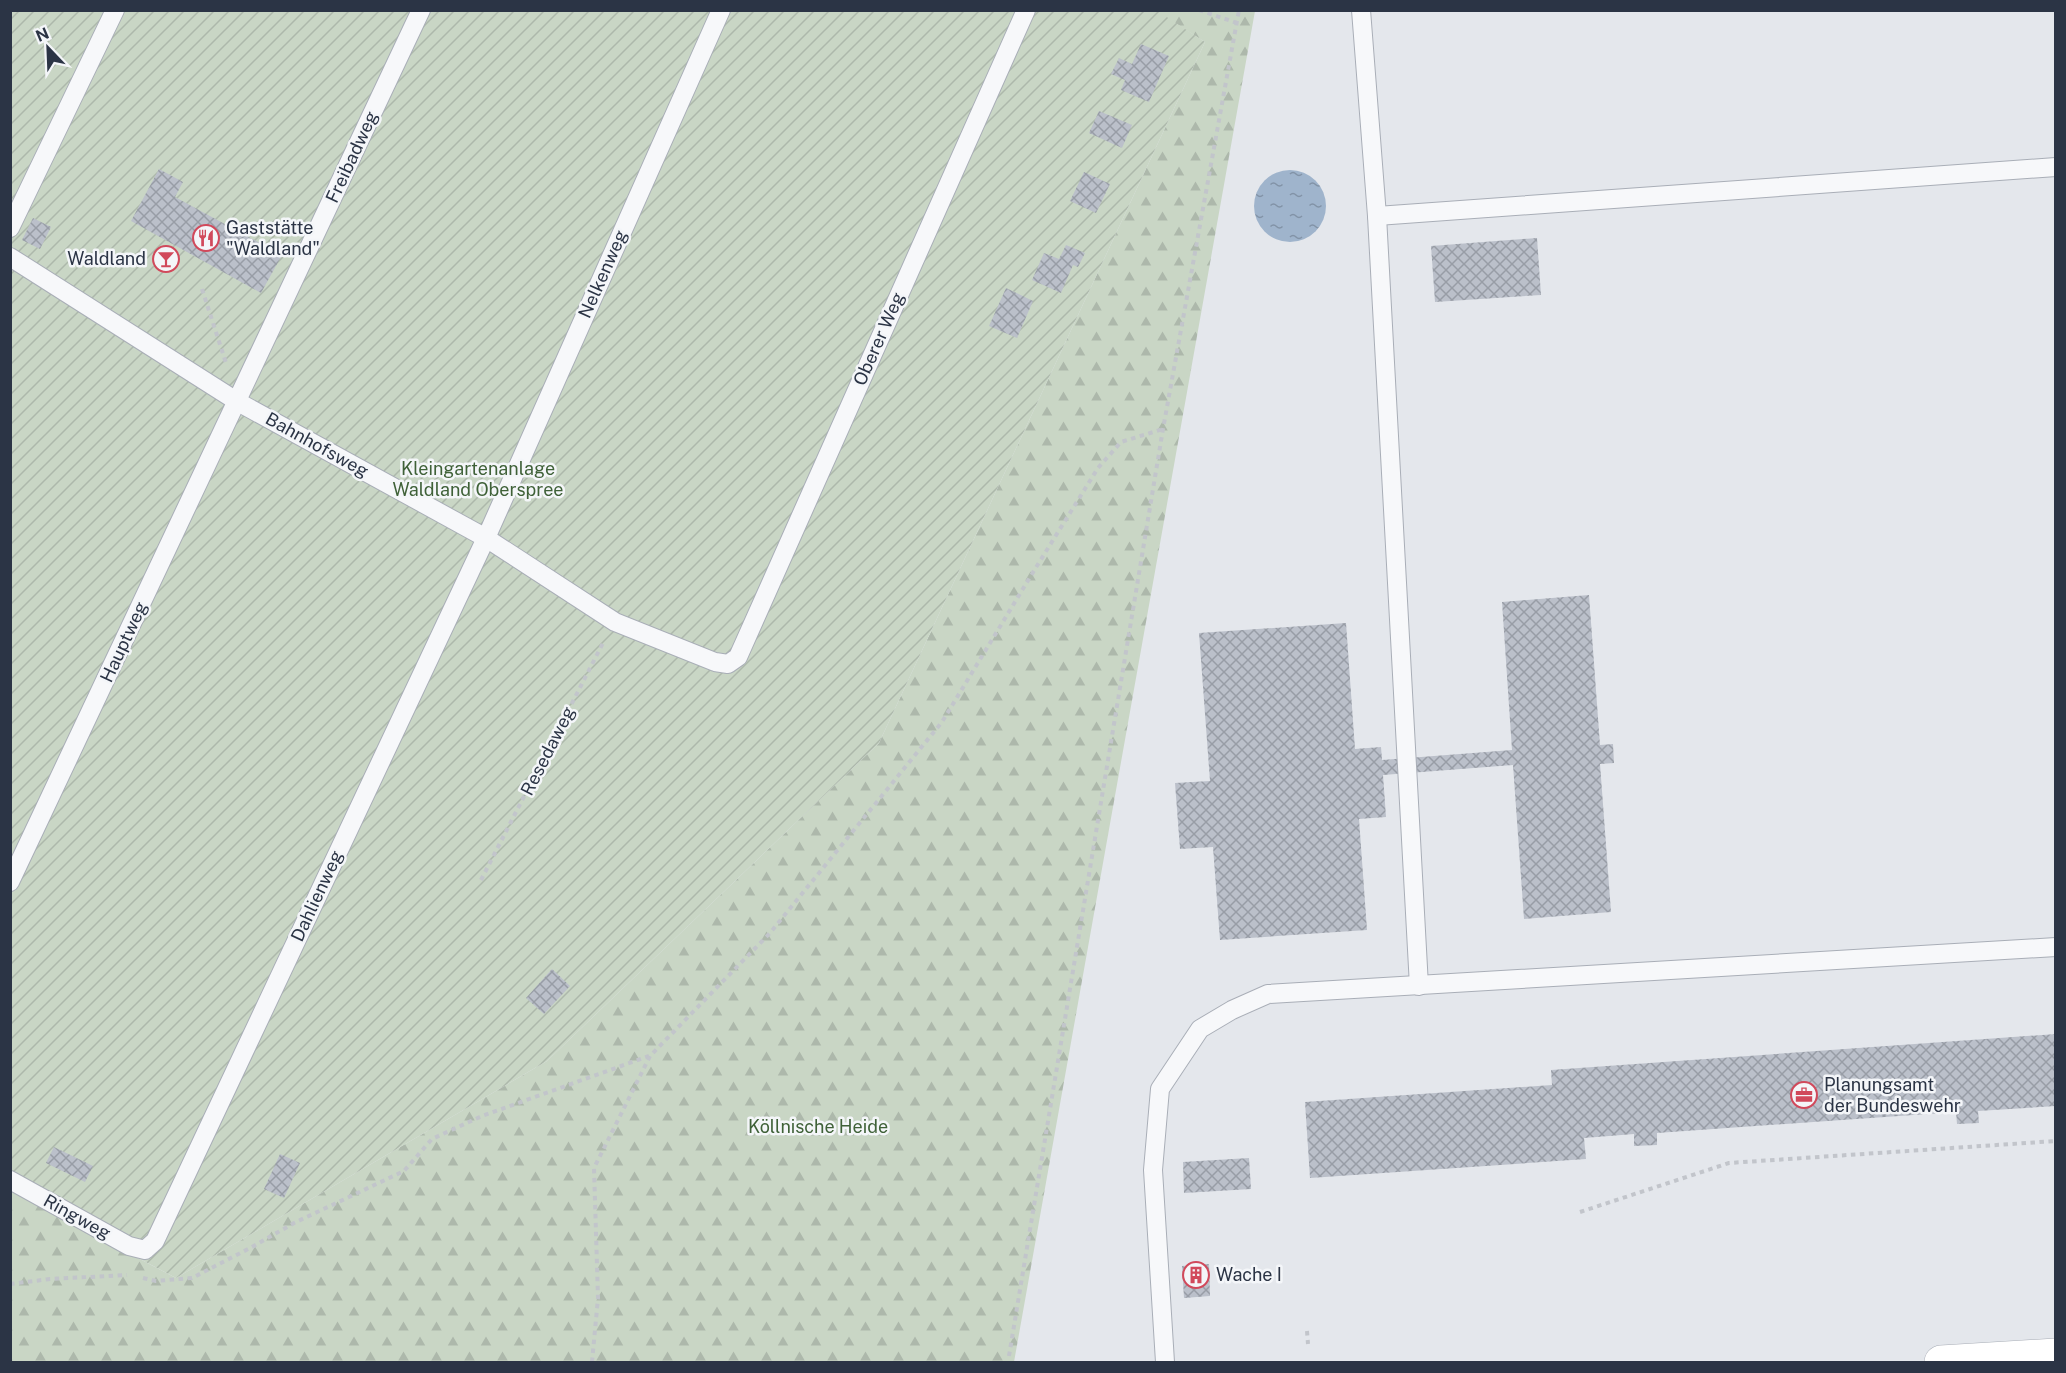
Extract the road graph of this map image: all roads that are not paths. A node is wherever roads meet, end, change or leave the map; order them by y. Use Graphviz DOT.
graph roads {
  1 [pos="114,10"];
  2 [pos="421,10"];
  3 [pos="721,10"];
  4 [pos="1026,10"];
  5 [pos="1361,10"];
  6 [pos="2055,167"];
  7 [pos="1377,216"];
  8 [pos="10,228"];
  9 [pos="10,257"];
  10 [pos="238,402"];
  11 [pos="486,538"];
  12 [pos="728,664"];
  13 [pos="10,882"];
  14 [pos="2055,947"];
  15 [pos="1419,987"];
  16 [pos="10,1180"];
  17 [pos="145,1250"];
  18 [pos="2055,1355"];
  19 [pos="1165,1362"];
  20 [pos="1941,1362"];
  1 -- 8 [label="lane"];
  2 -- 10 [label="lane, Freibadweg"];
  3 -- 11 [label="lane, Nelkenweg"];
  4 -- 12 [label="lane, Oberer Weg"];
  5 -- 7 [label="lane"];
  6 -- 7 [label="lane"];
  7 -- 15 [label="lane"];
  9 -- 10 [label="lane, Bahnhofsweg"];
  10 -- 11 [label="lane, Bahnhofsweg"];
  10 -- 13 [label="lane, Hauptweg"];
  11 -- 12 [label="lane, Bahnhofsweg"];
  11 -- 17 [label="lane, Dahlienweg"];
  14 -- 15 [label="lane"];
  15 -- 19 [label="lane"];
  16 -- 17 [label="lane, Ringweg"];
  18 -- 20 [label="main road"];
}
